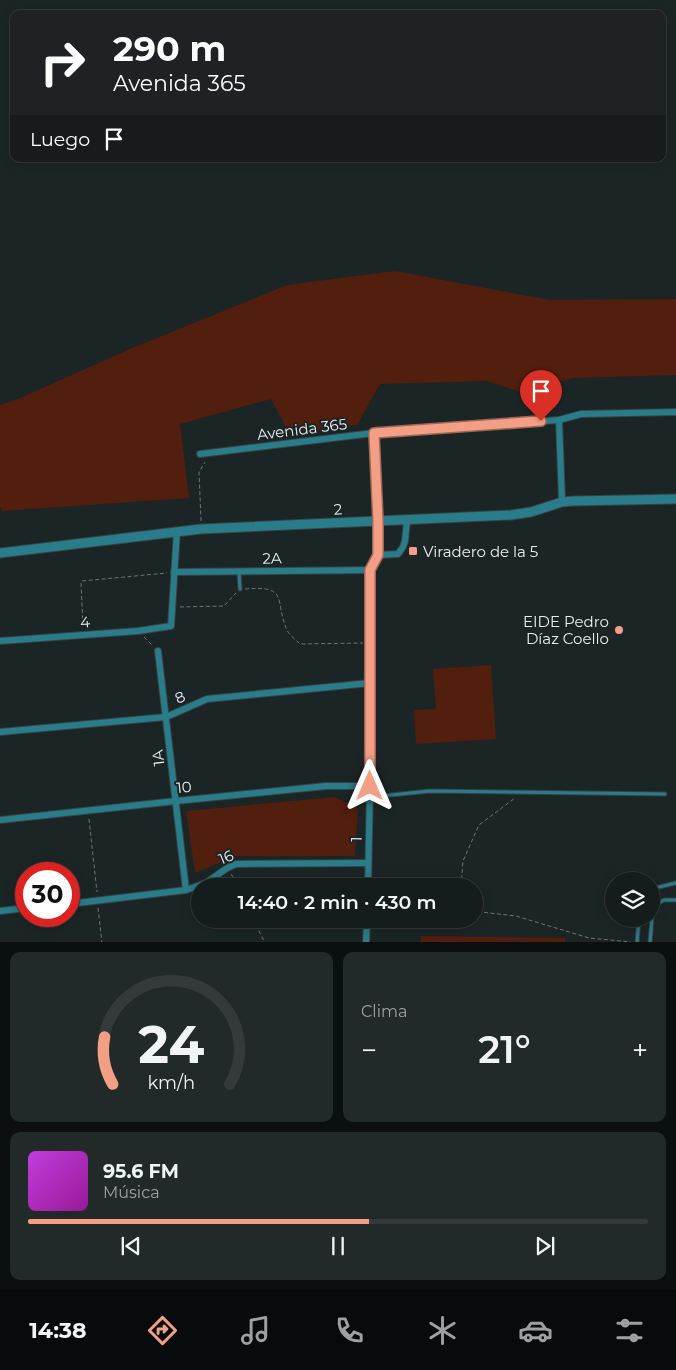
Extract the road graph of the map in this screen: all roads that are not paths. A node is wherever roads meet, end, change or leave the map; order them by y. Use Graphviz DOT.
graph roads {
  1 [pos="676,412"];
  2 [pos="560,420"];
  3 [pos="374,433"];
  4 [pos="200,454"];
  5 [pos="676,500"];
  6 [pos="562,502"];
  7 [pos="407,520"];
  8 [pos="378,521"];
  9 [pos="177,531"];
  10 [pos="0,553"];
  11 [pos="378,555"];
  12 [pos="370,570"];
  13 [pos="239,571"];
  14 [pos="174,572"];
  15 [pos="240,589"];
  16 [pos="0,641"];
  17 [pos="158,651"];
  18 [pos="370,683"];
  19 [pos="166,718"];
  20 [pos="0,732"];
  21 [pos="370,786"];
  22 [pos="665,794"];
  23 [pos="370,797"];
  24 [pos="176,800"];
  25 [pos="0,820"];
  26 [pos="368,863"];
  27 [pos="368,878"];
  28 [pos="676,883"];
  29 [pos="660,887"];
  30 [pos="186,890"];
  31 [pos="676,900"];
  32 [pos="80,903"];
  33 [pos="15,909"];
  34 [pos="0,911"];
  35 [pos="638,927"];
  36 [pos="367,928"];
  37 [pos="366,942"];
  38 [pos="637,942"];
  39 [pos="650,942"];
  1 -- 2 [label="street, Avenida 365"];
  2 -- 3 [label="street, Avenida 365"];
  2 -- 6 [label="street"];
  3 -- 4 [label="street, Avenida 365"];
  3 -- 8 [label="street, 1"];
  5 -- 6 [label="street, 2"];
  6 -- 7 [label="street, 2"];
  7 -- 8 [label="street, 2"];
  7 -- 11 [label="street"];
  8 -- 9 [label="street, 2"];
  8 -- 11 [label="street, 1"];
  9 -- 10 [label="street, 2"];
  9 -- 14 [label="street"];
  11 -- 12 [label="street, 1"];
  12 -- 13 [label="street, 2A"];
  12 -- 18 [label="street, 1"];
  13 -- 14 [label="street, 2A"];
  13 -- 15 [label="lane"];
  14 -- 16 [label="street, 4"];
  17 -- 19 [label="street, 1A"];
  18 -- 19 [label="street, 8"];
  18 -- 21 [label="street, 1"];
  19 -- 20 [label="street, 8"];
  19 -- 24 [label="street, 1A"];
  21 -- 23 [label="street, 1"];
  21 -- 24 [label="street, 10"];
  22 -- 23 [label="lane"];
  23 -- 26 [label="street, 1"];
  24 -- 25 [label="street, 10"];
  24 -- 30 [label="street, 1A"];
  26 -- 27 [label="street, 1"];
  26 -- 30 [label="street, 16"];
  28 -- 29 [label="lane"];
  30 -- 32 [label="street, 16"];
  31 -- 39 [label="lane"];
  33 -- 34 [label="street"];
  35 -- 38 [label="lane"];
  36 -- 37 [label="street"];
}
